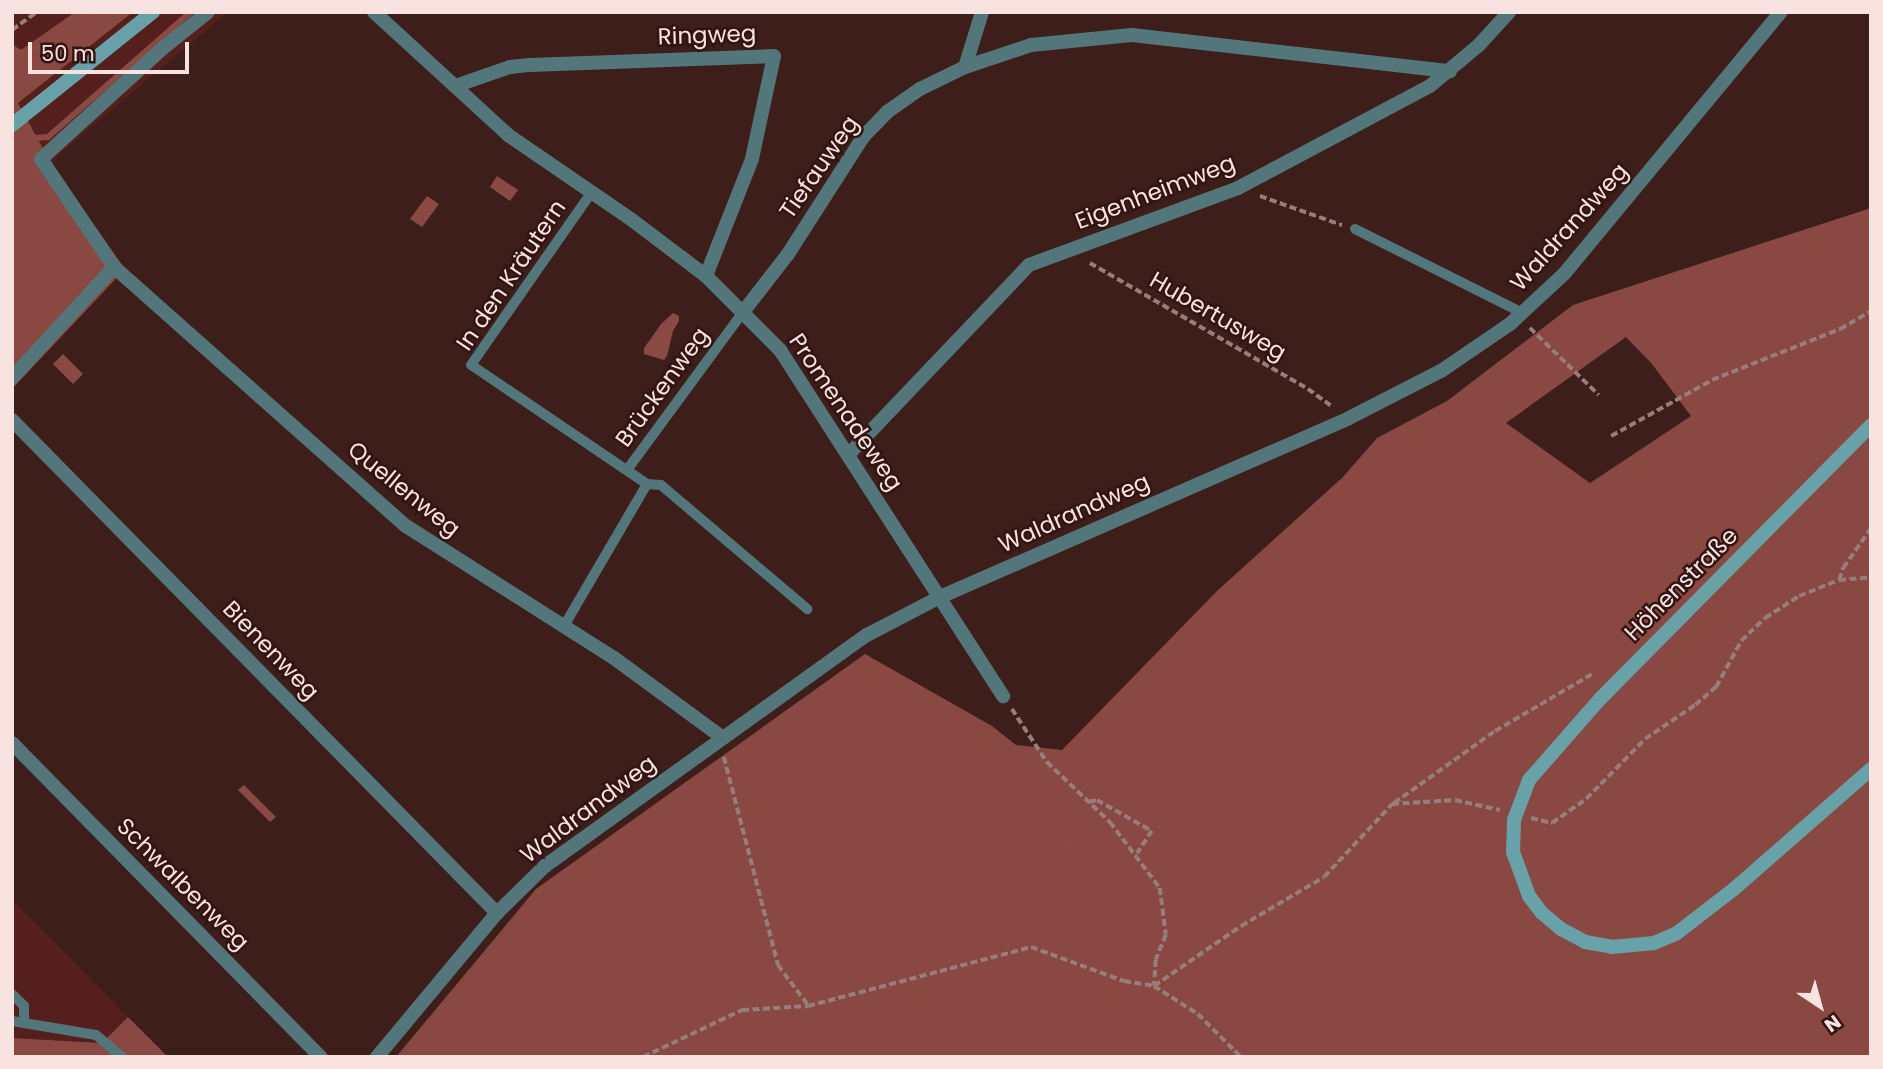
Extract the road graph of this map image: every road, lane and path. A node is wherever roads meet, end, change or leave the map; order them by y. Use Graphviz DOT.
graph roads {
  1 [pos="37,12"];
  2 [pos="152,12"];
  3 [pos="208,12"];
  4 [pos="374,12"];
  5 [pos="982,12"];
  6 [pos="1509,12"];
  7 [pos="1781,12"];
  8 [pos="12,21"];
  9 [pos="12,29"];
  10 [pos="965,67"];
  11 [pos="1450,71"];
  12 [pos="455,86"];
  13 [pos="12,125"];
  14 [pos="1238,188"];
  15 [pos="591,194"];
  16 [pos="1354,229"];
  17 [pos="1067,250"];
  18 [pos="114,267"];
  19 [pos="706,276"];
  20 [pos="1871,311"];
  21 [pos="743,312"];
  22 [pos="1521,315"];
  23 [pos="12,378"];
  24 [pos="1600,395"];
  25 [pos="1349,418"];
  26 [pos="12,420"];
  27 [pos="1871,425"];
  28 [pos="1612,436"];
  29 [pos="849,454"];
  30 [pos="627,470"];
  31 [pos="648,484"];
  32 [pos="1871,528"];
  33 [pos="1871,577"];
  34 [pos="1839,580"];
  35 [pos="940,597"];
  36 [pos="807,609"];
  37 [pos="564,626"];
  38 [pos="1594,673"];
  39 [pos="1003,696"];
  40 [pos="720,740"];
  41 [pos="12,743"];
  42 [pos="1871,769"];
  43 [pos="1089,802"];
  44 [pos="1392,804"];
  45 [pos="1491,808"];
  46 [pos="1540,820"];
  47 [pos="1137,854"];
  48 [pos="496,913"];
  49 [pos="1154,986"];
  50 [pos="12,994"];
  51 [pos="808,1006"];
  52 [pos="12,1021"];
  53 [pos="24,1023"];
  54 [pos="122,1057"];
  55 [pos="321,1057"];
  56 [pos="377,1057"];
  57 [pos="643,1057"];
  58 [pos="1241,1057"];
  1 -- 9 [label="path"];
  2 -- 13 [label="street"];
  3 -- 18 [label="street, Quellenweg"];
  4 -- 12 [label="street, Promenadeweg"];
  5 -- 10 [label="street"];
  6 -- 11 [label="street, Eigenheimweg"];
  7 -- 22 [label="street, Waldrandweg"];
  8 -- 9 [label="path"];
  10 -- 11 [label="street, Tiefauweg"];
  10 -- 21 [label="street, Tiefauweg"];
  11 -- 14 [label="street, Eigenheimweg"];
  12 -- 15 [label="street, Promenadeweg"];
  12 -- 19 [label="street, Ringweg"];
  14 -- 16 [label="path"];
  14 -- 17 [label="street, Eigenheimweg"];
  15 -- 19 [label="street, Promenadeweg"];
  15 -- 30 [label="lane, In den Kräutern"];
  16 -- 22 [label="lane"];
  17 -- 25 [label="path, Hubertusweg"];
  17 -- 29 [label="street, Eigenheimweg"];
  18 -- 23 [label="street"];
  18 -- 37 [label="street, Quellenweg"];
  19 -- 21 [label="street, Promenadeweg"];
  20 -- 28 [label="path"];
  21 -- 29 [label="street, Promenadeweg"];
  21 -- 30 [label="lane, Brückenweg"];
  22 -- 24 [label="path"];
  22 -- 25 [label="street, Waldrandweg"];
  25 -- 35 [label="street, Waldrandweg"];
  26 -- 48 [label="street, Bienenweg"];
  27 -- 42 [label="street, Höhenstraße, bridge"];
  29 -- 35 [label="street, Promenadeweg"];
  30 -- 31 [label="lane, Brückenweg"];
  31 -- 36 [label="lane"];
  31 -- 37 [label="lane"];
  32 -- 34 [label="path"];
  33 -- 34 [label="path"];
  34 -- 46 [label="path"];
  35 -- 39 [label="street, Promenadeweg"];
  35 -- 40 [label="street, Waldrandweg"];
  37 -- 40 [label="street, Quellenweg"];
  38 -- 44 [label="path"];
  39 -- 43 [label="path"];
  40 -- 48 [label="street, Waldrandweg"];
  40 -- 51 [label="path"];
  41 -- 55 [label="street, Schwalbenweg"];
  43 -- 47 [label="path"];
  43 -- 47 [label="path"];
  44 -- 45 [label="path"];
  44 -- 49 [label="path"];
  47 -- 49 [label="path"];
  48 -- 56 [label="street, Waldrandweg"];
  49 -- 51 [label="path"];
  49 -- 58 [label="path"];
  50 -- 53 [label="lane"];
  51 -- 57 [label="path"];
  52 -- 53 [label="lane"];
  53 -- 54 [label="lane"];
}
